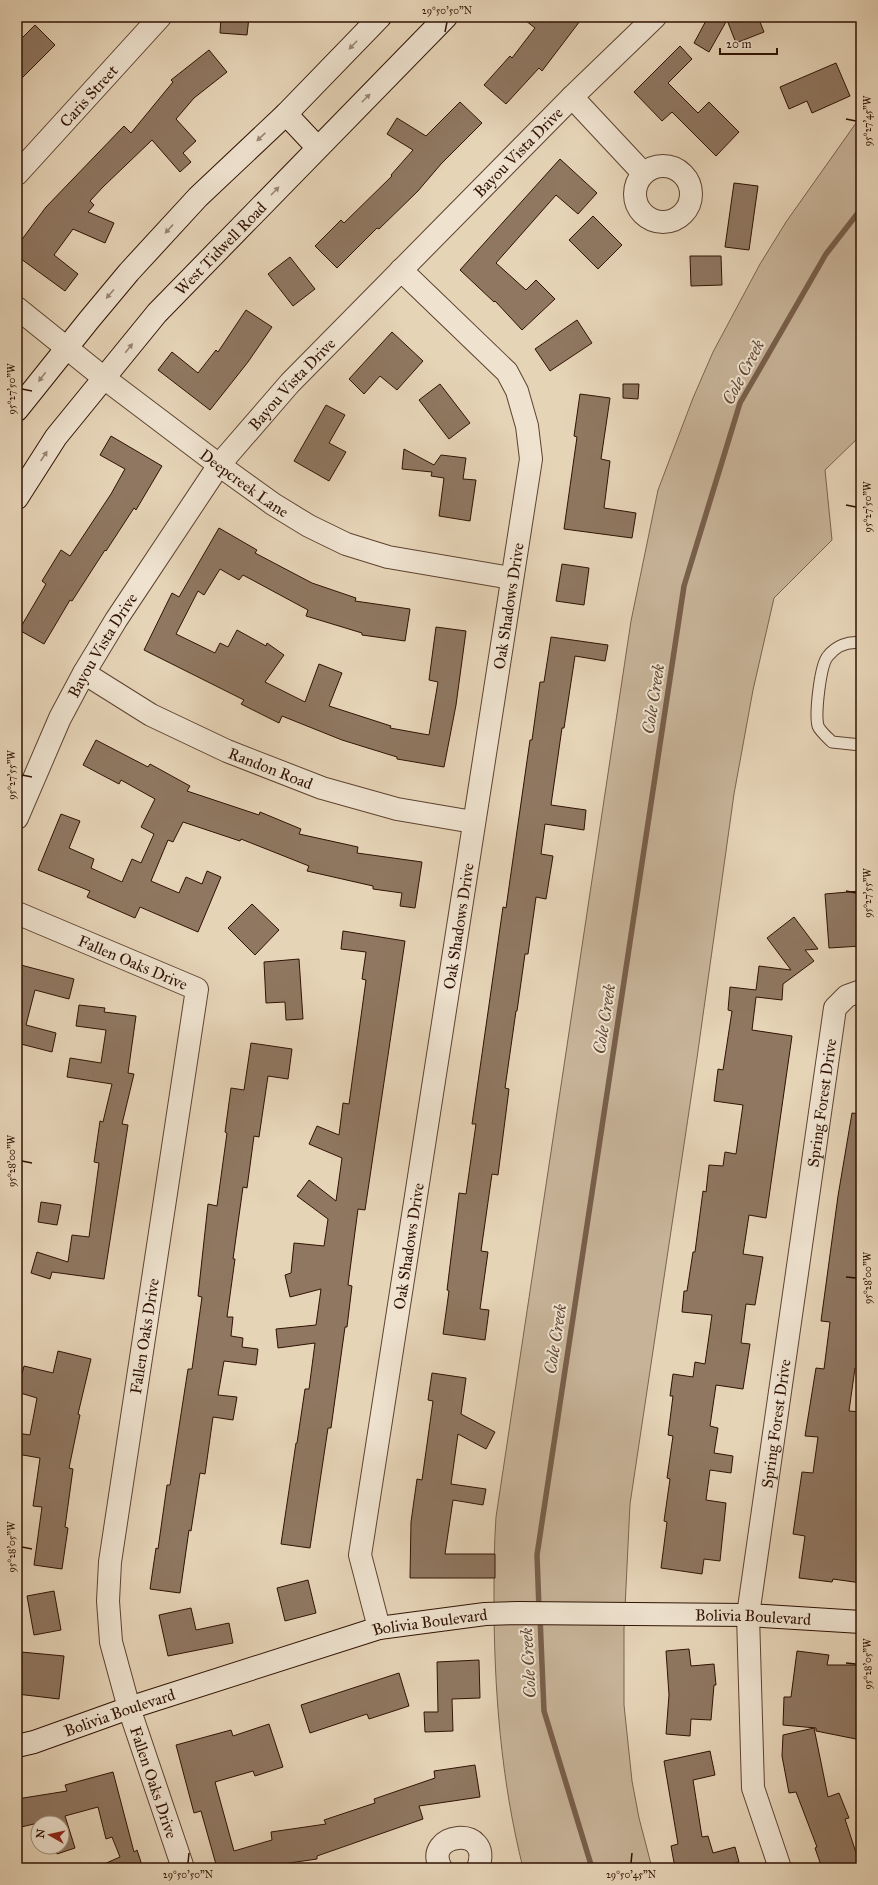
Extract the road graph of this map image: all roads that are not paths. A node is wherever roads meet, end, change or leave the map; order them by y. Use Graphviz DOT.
graph roads {
  1 [pos="160,17"];
  2 [pos="380,17"];
  3 [pos="446,17"];
  4 [pos="655,17"];
  5 [pos="572,97"];
  6 [pos="286,114"];
  7 [pos="317,147"];
  8 [pos="643,173"];
  9 [pos="17,174"];
  10 [pos="401,270"];
  11 [pos="17,308"];
  12 [pos="66,346"];
  13 [pos="104,378"];
  14 [pos="17,410"];
  15 [pos="219,466"];
  16 [pos="17,498"];
  17 [pos="512,578"];
  18 [pos="861,643"];
  19 [pos="84,673"];
  20 [pos="861,746"];
  21 [pos="17,818"];
  22 [pos="473,822"];
  23 [pos="17,912"];
  24 [pos="861,991"];
  25 [pos="748,1615"];
  26 [pos="861,1622"];
  27 [pos="379,1628"];
  28 [pos="129,1708"];
  29 [pos="17,1746"];
  30 [pos="436,1867"];
  31 [pos="183,1868"];
  32 [pos="478,1868"];
  33 [pos="780,1868"];
  1 -- 9 [label="street, Caris Street"];
  2 -- 6 [label="street, one-way"];
  7 -- 3 [label="street, West Tidwell Road, one-way"];
  4 -- 5 [label="street, Bayou Vista Drive"];
  5 -- 8 [label="street"];
  5 -- 10 [label="street, Bayou Vista Drive"];
  6 -- 7 [label="street"];
  6 -- 12 [label="street, one-way"];
  13 -- 7 [label="street, West Tidwell Road, one-way"];
  10 -- 15 [label="street, Bayou Vista Drive"];
  10 -- 17 [label="street, Oak Shadows Drive"];
  11 -- 12 [label="street, Deepcreek Lane"];
  12 -- 13 [label="street, Deepcreek Lane"];
  12 -- 14 [label="street, one-way"];
  13 -- 15 [label="street, Deepcreek Lane"];
  16 -- 13 [label="street, West Tidwell Road, one-way"];
  15 -- 17 [label="street, Deepcreek Lane"];
  15 -- 19 [label="street, Bayou Vista Drive"];
  17 -- 22 [label="street, Oak Shadows Drive"];
  18 -- 20 [label="lane"];
  19 -- 21 [label="street, Bayou Vista Drive"];
  19 -- 22 [label="street, Randon Road"];
  22 -- 27 [label="street, Oak Shadows Drive"];
  23 -- 28 [label="street, Fallen Oaks Drive"];
  24 -- 25 [label="street, Spring Forest Drive"];
  25 -- 26 [label="street, Bolivia Boulevard"];
  25 -- 27 [label="street, Bolivia Boulevard"];
  25 -- 33 [label="street, Spring Forest Drive"];
  27 -- 28 [label="street, Bolivia Boulevard"];
  28 -- 29 [label="street, Bolivia Boulevard"];
  28 -- 31 [label="street, Fallen Oaks Drive"];
  30 -- 32 [label="street"];
}
